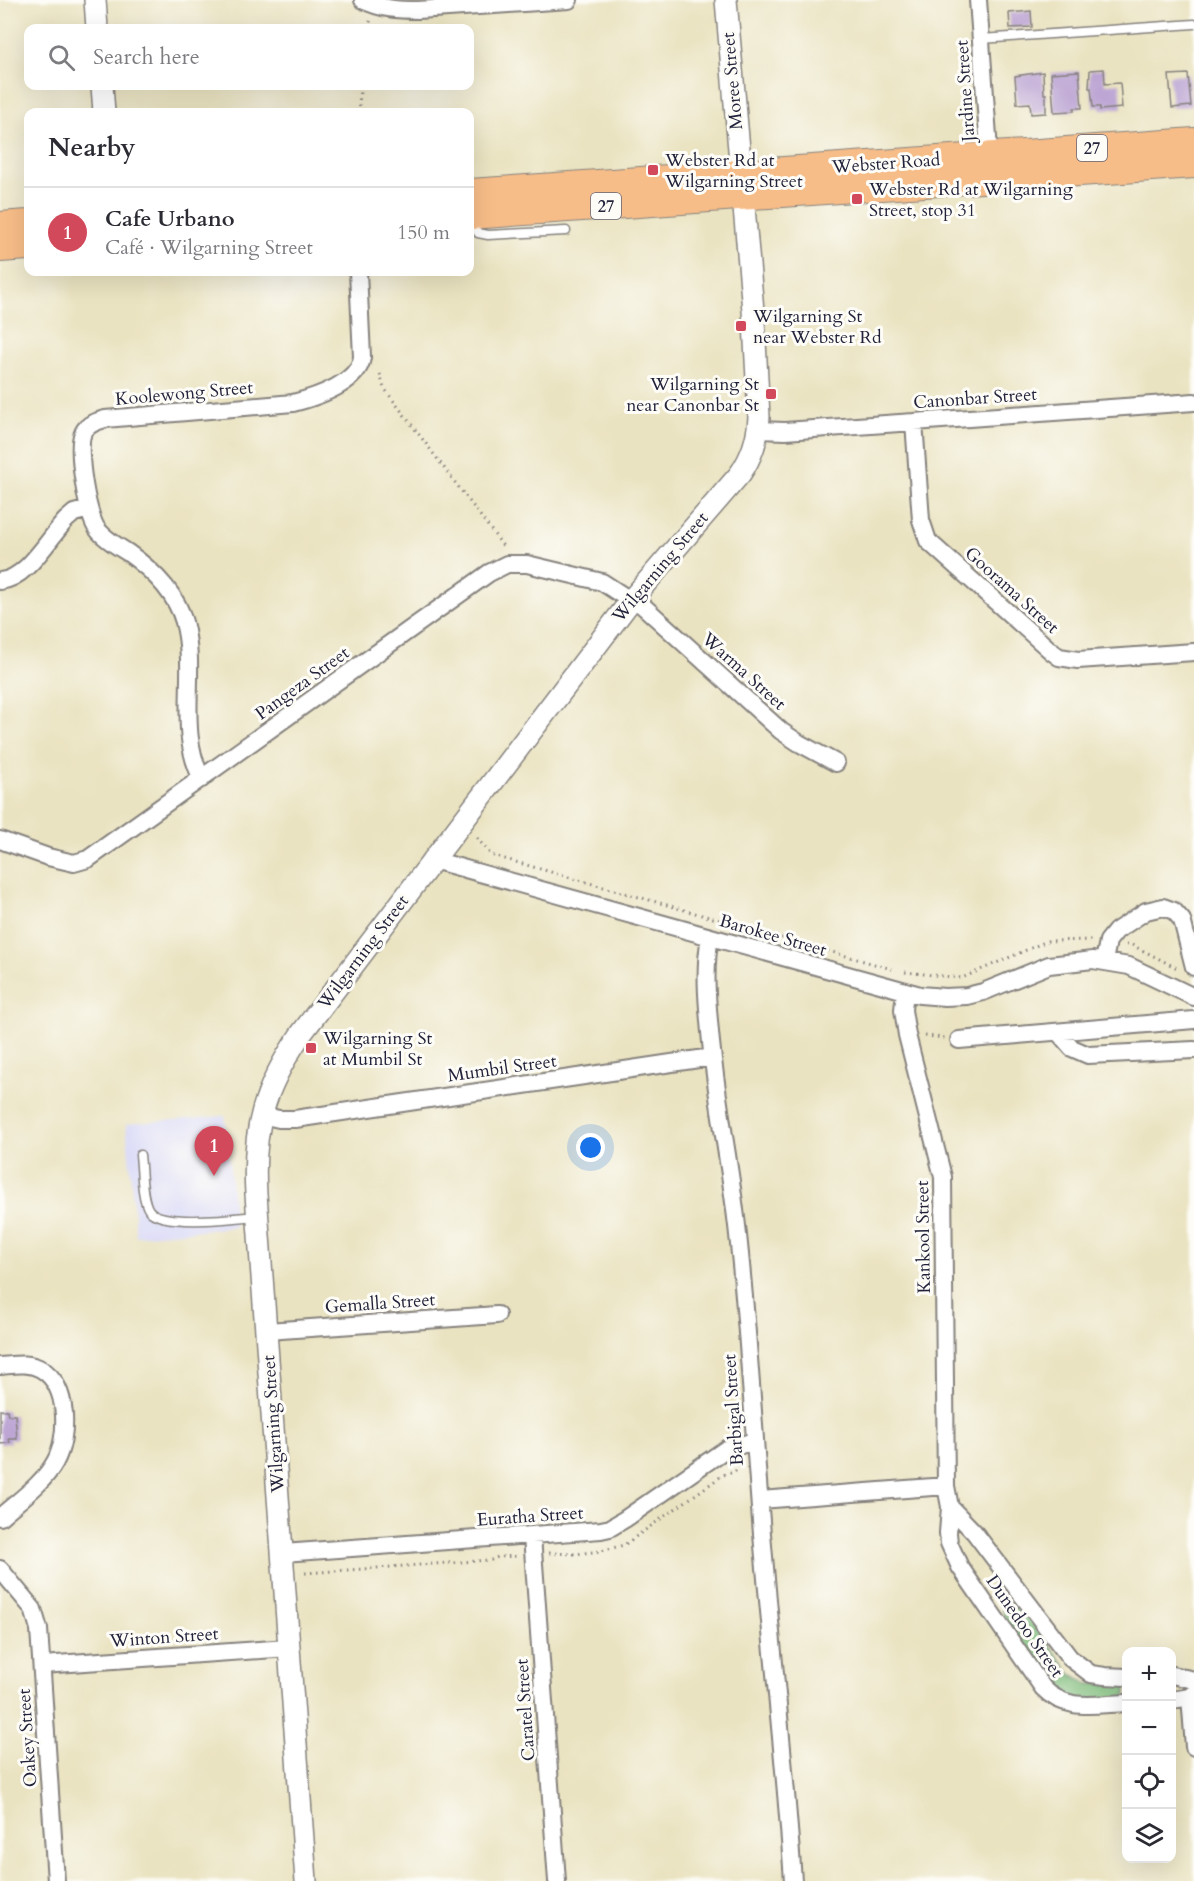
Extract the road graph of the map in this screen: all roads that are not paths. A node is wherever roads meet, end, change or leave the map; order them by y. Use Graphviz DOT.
graph roads {
  1 [pos="95,0"];
  2 [pos="363,0"];
  3 [pos="569,0"];
  4 [pos="726,0"];
  5 [pos="978,0"];
  6 [pos="529,2"];
  7 [pos="97,24"];
  8 [pos="1194,24"];
  9 [pos="981,39"];
  10 [pos="102,90"];
  11 [pos="104,108"];
  12 [pos="1194,141"];
  13 [pos="1194,165"];
  14 [pos="990,168"];
  15 [pos="741,185"];
  16 [pos="474,192"];
  17 [pos="474,218"];
  18 [pos="24,223"];
  19 [pos="0,225"];
  20 [pos="474,229"];
  21 [pos="566,231"];
  22 [pos="24,247"];
  23 [pos="0,249"];
  24 [pos="358,276"];
  25 [pos="1194,402"];
  26 [pos="915,422"];
  27 [pos="758,430"];
  28 [pos="88,509"];
  29 [pos="0,581"];
  30 [pos="632,599"];
  31 [pos="1194,652"];
  32 [pos="836,763"];
  33 [pos="202,779"];
  34 [pos="0,840"];
  35 [pos="433,860"];
  36 [pos="710,937"];
  37 [pos="1104,961"];
  38 [pos="1186,968"];
  39 [pos="905,991"];
  40 [pos="1194,994"];
  41 [pos="1194,1020"];
  42 [pos="1058,1032"];
  43 [pos="959,1040"];
  44 [pos="1194,1050"];
  45 [pos="712,1057"];
  46 [pos="261,1115"];
  47 [pos="140,1155"];
  48 [pos="258,1216"];
  49 [pos="497,1315"];
  50 [pos="267,1331"];
  51 [pos="0,1365"];
  52 [pos="755,1442"];
  53 [pos="946,1486"];
  54 [pos="760,1500"];
  55 [pos="950,1507"];
  56 [pos="0,1517"];
  57 [pos="532,1536"];
  58 [pos="283,1553"];
  59 [pos="0,1569"];
  60 [pos="289,1648"];
  61 [pos="42,1665"];
  62 [pos="1176,1676"];
  63 [pos="1122,1677"];
  64 [pos="1194,1680"];
  65 [pos="1192,1696"];
  66 [pos="1176,1699"];
  67 [pos="1122,1703"];
  68 [pos="1194,1747"];
  69 [pos="56,1881"];
  70 [pos="306,1881"];
  71 [pos="557,1881"];
  72 [pos="794,1881"];
  1 -- 7 [label="street"];
  2 -- 6 [label="street"];
  3 -- 6 [label="street"];
  4 -- 15 [label="street, Moree Street"];
  5 -- 9 [label="street, Jardine Street"];
  8 -- 9 [label="lane"];
  9 -- 14 [label="street, Jardine Street"];
  10 -- 11 [label="street"];
  12 -- 14 [label="main road, Webster Road / 27"];
  13 -- 14 [label="main road, Webster Road / 27"];
  14 -- 15 [label="main road, Webster Road / 27"];
  15 -- 16 [label="main road, Webster Road / 27"];
  15 -- 17 [label="main road, Webster Road / 27"];
  15 -- 27 [label="street, Wilgarning Street"];
  18 -- 19 [label="main road"];
  20 -- 21 [label="lane, Webster Road"];
  22 -- 23 [label="main road"];
  24 -- 28 [label="street, Koolewong Street"];
  25 -- 26 [label="street, Canonbar Street"];
  26 -- 27 [label="street, Canonbar Street"];
  26 -- 31 [label="street, Goorama Street"];
  27 -- 30 [label="street, Wilgarning Street"];
  28 -- 29 [label="street"];
  28 -- 33 [label="street, Koolewong Street"];
  30 -- 32 [label="street, Warma Street"];
  30 -- 33 [label="street, Pangeza Street"];
  30 -- 35 [label="street, Wilgarning Street"];
  33 -- 34 [label="street, Pangeza Street"];
  35 -- 36 [label="street, Barokee Street"];
  35 -- 46 [label="street, Wilgarning Street"];
  36 -- 39 [label="street, Barokee Street"];
  36 -- 45 [label="street, Barbigal Street"];
  37 -- 38 [label="street"];
  37 -- 39 [label="street, Barokee Street"];
  37 -- 40 [label="street, Barokee Street"];
  39 -- 53 [label="street, Kankool Street"];
  41 -- 42 [label="street"];
  42 -- 43 [label="street"];
  42 -- 44 [label="street"];
  45 -- 46 [label="street, Mumbil Street"];
  45 -- 52 [label="street, Barbigal Street"];
  46 -- 48 [label="street, Wilgarning Street"];
  47 -- 48 [label="lane"];
  48 -- 50 [label="street, Wilgarning Street"];
  49 -- 50 [label="street, Gemalla Street"];
  50 -- 58 [label="street, Wilgarning Street"];
  51 -- 56 [label="street"];
  52 -- 54 [label="street, Barbigal Street"];
  52 -- 57 [label="street, Euratha Street"];
  53 -- 54 [label="street"];
  53 -- 55 [label="street, Dunedoo Street"];
  54 -- 72 [label="street, Barbigal Street"];
  55 -- 63 [label="street, Dunedoo Street"];
  55 -- 67 [label="street, Dunedoo Street"];
  57 -- 58 [label="street, Euratha Street"];
  57 -- 71 [label="street, Caratel Street"];
  58 -- 60 [label="street, Wilgarning Street"];
  59 -- 61 [label="street, Oakey Street"];
  60 -- 61 [label="street, Winton Street"];
  60 -- 70 [label="street, Wilgarning Street"];
  61 -- 69 [label="street, Oakey Street"];
  62 -- 64 [label="street"];
  65 -- 66 [label="street"];
  65 -- 68 [label="street"];
}
